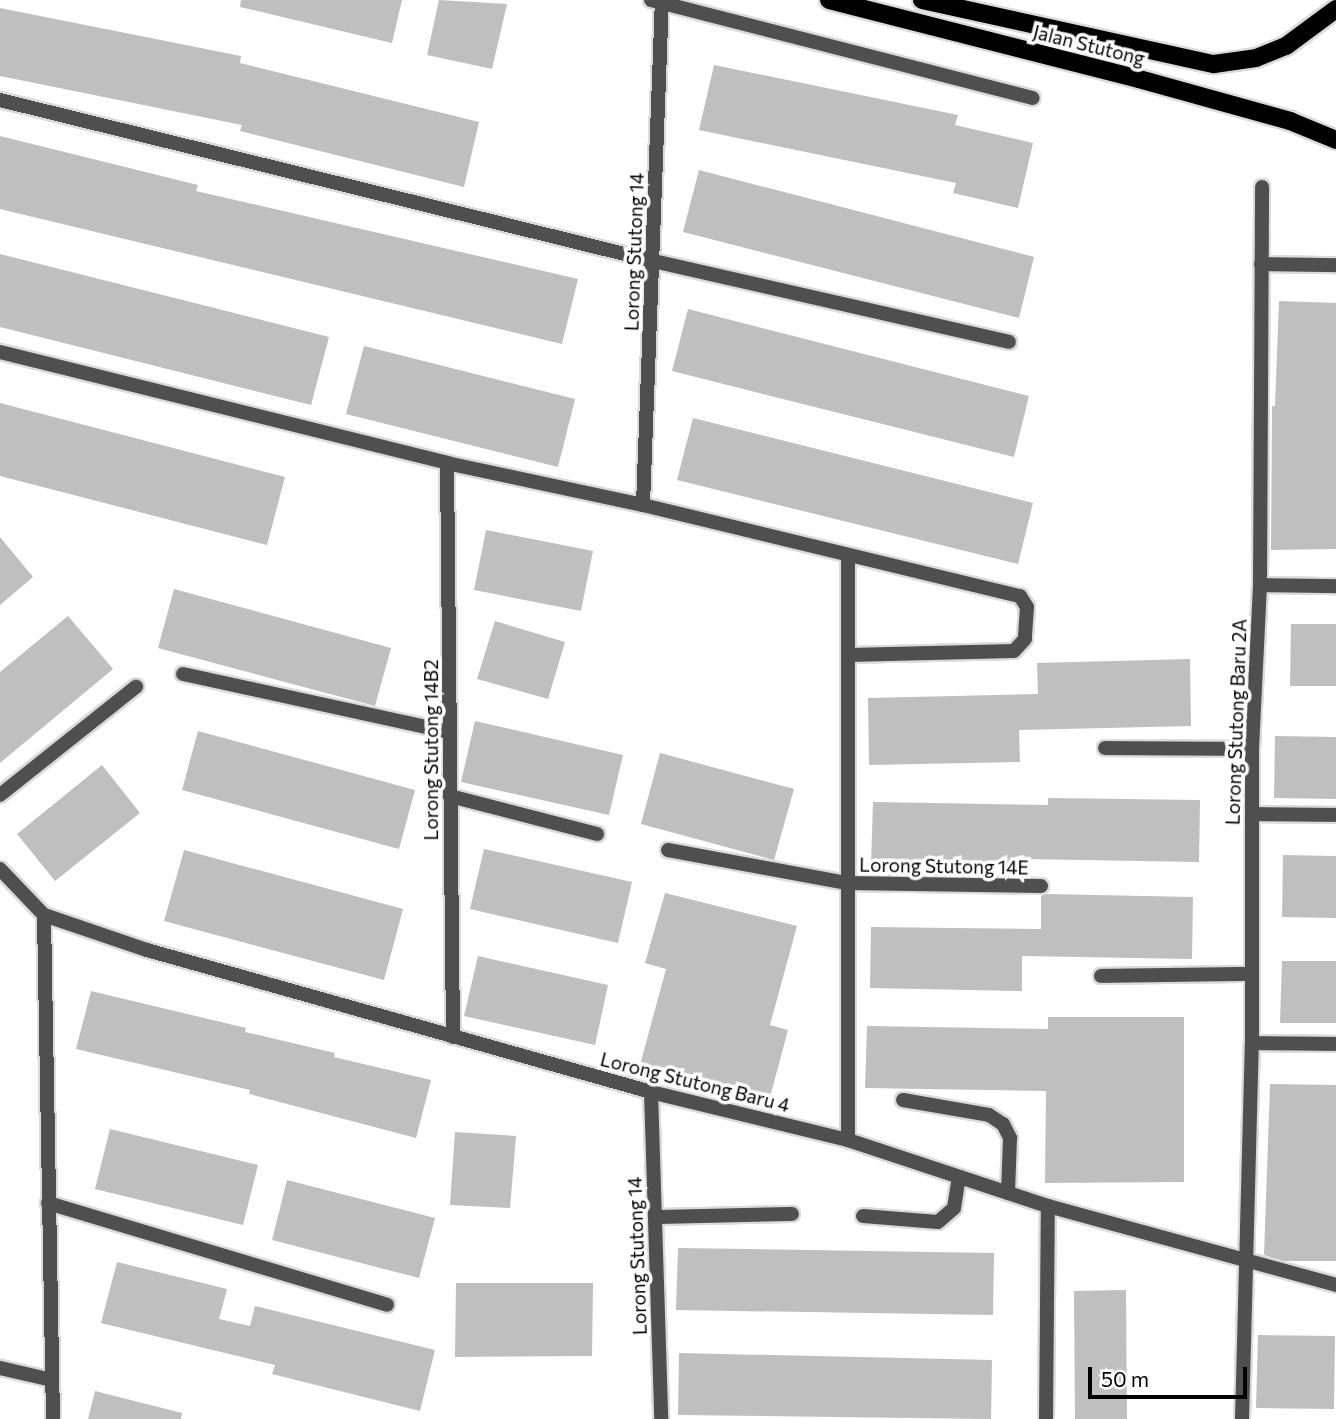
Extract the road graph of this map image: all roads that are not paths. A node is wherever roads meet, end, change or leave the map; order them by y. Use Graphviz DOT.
graph roads {
  1 [pos="829,0"];
  2 [pos="926,0"];
  3 [pos="659,1"];
  4 [pos="1336,9"];
  5 [pos="1033,98"];
  6 [pos="0,100"];
  7 [pos="1336,139"];
  8 [pos="1262,187"];
  9 [pos="653,261"];
  10 [pos="1261,264"];
  11 [pos="1336,265"];
  12 [pos="1009,342"];
  13 [pos="0,352"];
  14 [pos="447,463"];
  15 [pos="643,505"];
  16 [pos="848,556"];
  17 [pos="1260,585"];
  18 [pos="1336,586"];
  19 [pos="848,655"];
  20 [pos="183,674"];
  21 [pos="136,687"];
  22 [pos="450,732"];
  23 [pos="1105,748"];
  24 [pos="1252,749"];
  25 [pos="0,795"];
  26 [pos="450,796"];
  27 [pos="1252,814"];
  28 [pos="1336,815"];
  29 [pos="597,834"];
  30 [pos="668,850"];
  31 [pos="0,869"];
  32 [pos="846,883"];
  33 [pos="1041,886"];
  34 [pos="44,915"];
  35 [pos="1250,974"];
  36 [pos="1101,976"];
  37 [pos="453,1037"];
  38 [pos="1252,1043"];
  39 [pos="1336,1044"];
  40 [pos="651,1092"];
  41 [pos="903,1100"];
  42 [pos="848,1140"];
  43 [pos="959,1177"];
  44 [pos="1008,1193"];
  45 [pos="48,1202"];
  46 [pos="1048,1206"];
  47 [pos="792,1214"];
  48 [pos="863,1216"];
  49 [pos="655,1217"];
  50 [pos="1247,1258"];
  51 [pos="1336,1285"];
  52 [pos="387,1306"];
  53 [pos="0,1368"];
  54 [pos="52,1380"];
  55 [pos="53,1419"];
  56 [pos="660,1419"];
  57 [pos="1046,1419"];
  58 [pos="1242,1419"];
  1 -- 7 [label="main road, Jalan Stutong"];
  2 -- 4 [label="main road, Jalan Stutong"];
  3 -- 5 [label="street"];
  3 -- 9 [label="street, Lorong Stutong 14"];
  6 -- 9 [label="street"];
  8 -- 10 [label="street, Lorong Stutong Baru 2A"];
  9 -- 12 [label="street"];
  9 -- 15 [label="street, Lorong Stutong 14"];
  10 -- 11 [label="street"];
  10 -- 17 [label="street, Lorong Stutong Baru 2A"];
  13 -- 14 [label="street"];
  14 -- 15 [label="street"];
  14 -- 22 [label="street, Lorong Stutong 14B2"];
  15 -- 16 [label="street"];
  16 -- 19 [label="street"];
  16 -- 19 [label="street"];
  17 -- 18 [label="street"];
  17 -- 24 [label="street, Lorong Stutong Baru 2A"];
  19 -- 32 [label="street"];
  20 -- 22 [label="street"];
  21 -- 25 [label="street"];
  22 -- 26 [label="street, Lorong Stutong 14B2"];
  23 -- 24 [label="street"];
  24 -- 27 [label="street, Lorong Stutong Baru 2A"];
  26 -- 29 [label="street"];
  26 -- 37 [label="street, Lorong Stutong 14B2"];
  27 -- 28 [label="street"];
  27 -- 35 [label="street, Lorong Stutong Baru 2A"];
  30 -- 32 [label="street, Lorong Stutong 14E"];
  31 -- 34 [label="street"];
  32 -- 33 [label="street, Lorong Stutong 14E"];
  32 -- 42 [label="street"];
  34 -- 37 [label="street, Lorong Stutong Baru 4"];
  34 -- 45 [label="street"];
  35 -- 36 [label="street"];
  35 -- 38 [label="street, Lorong Stutong Baru 2A"];
  37 -- 40 [label="street, Lorong Stutong Baru 4"];
  38 -- 39 [label="street"];
  38 -- 50 [label="street, Lorong Stutong Baru 2A"];
  40 -- 42 [label="street, Lorong Stutong Baru 4"];
  40 -- 49 [label="street, Lorong Stutong 14"];
  41 -- 44 [label="street"];
  42 -- 43 [label="street, Lorong Stutong Baru 4"];
  43 -- 44 [label="street, Lorong Stutong Baru 4"];
  43 -- 48 [label="street"];
  44 -- 46 [label="street, Lorong Stutong Baru 4"];
  45 -- 52 [label="street"];
  45 -- 54 [label="street"];
  46 -- 50 [label="street, Lorong Stutong Baru 4"];
  46 -- 57 [label="street"];
  47 -- 49 [label="street"];
  49 -- 56 [label="street, Lorong Stutong 14"];
  50 -- 51 [label="street, Lorong Stutong Baru 4"];
  50 -- 58 [label="street, Lorong Stutong Baru 2A"];
  53 -- 54 [label="street"];
  54 -- 55 [label="street"];
}
